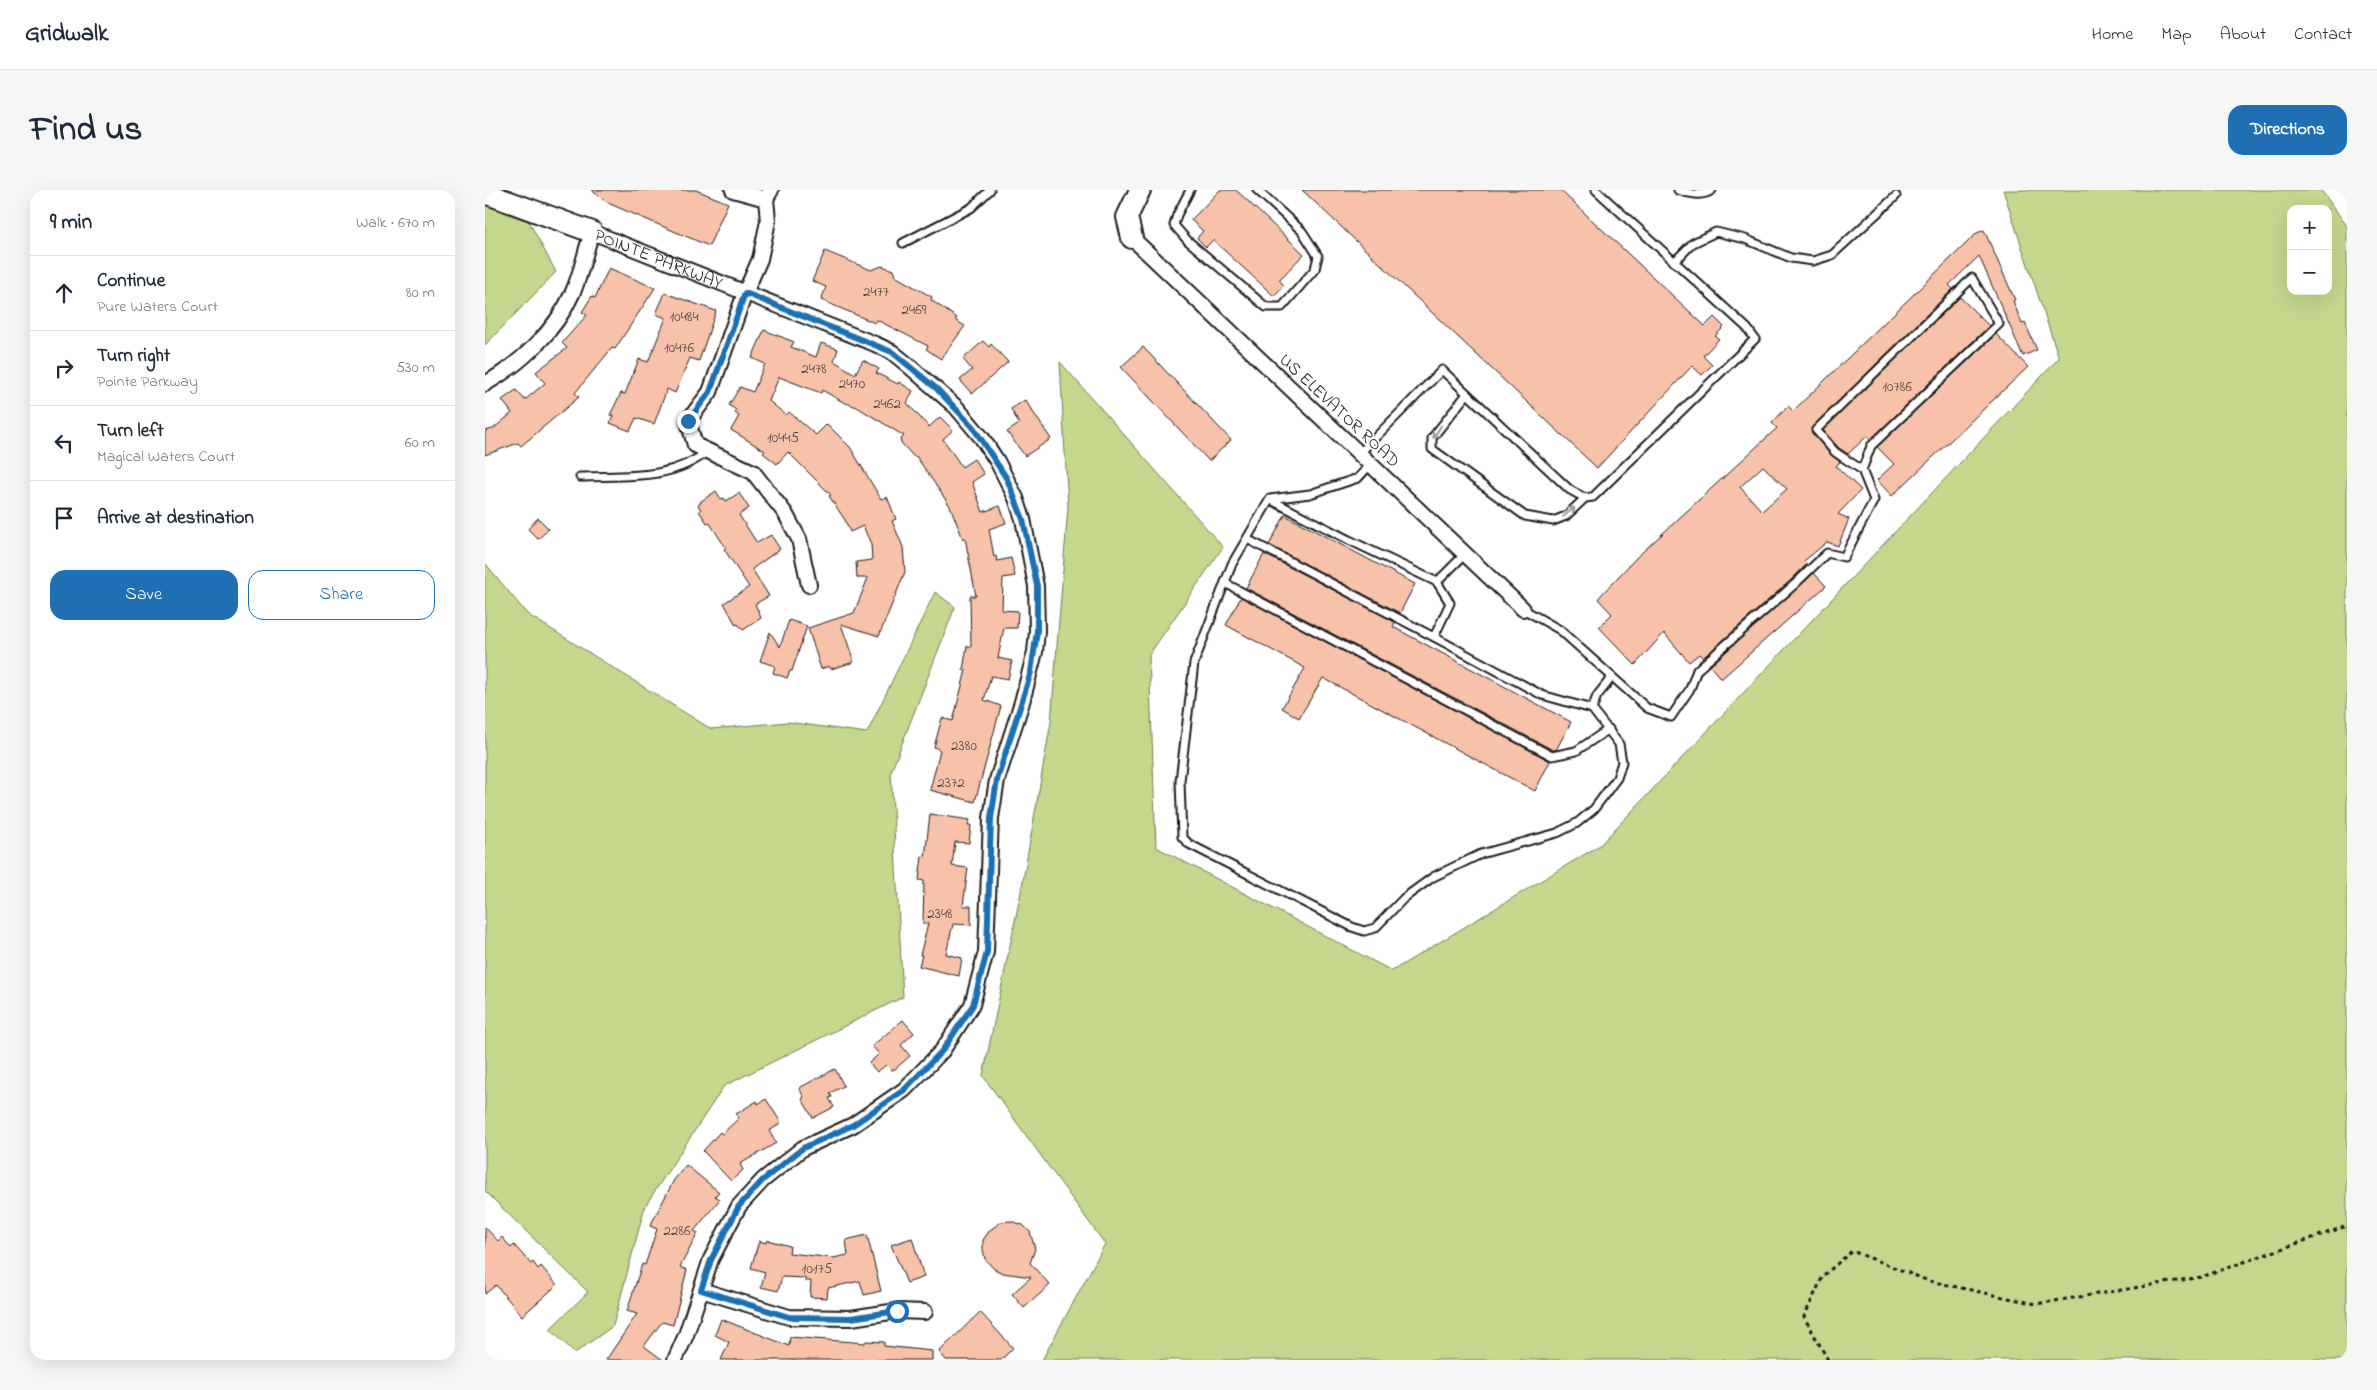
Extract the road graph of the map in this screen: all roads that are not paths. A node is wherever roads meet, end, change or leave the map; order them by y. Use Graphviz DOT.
graph roads {
  1 [pos="733,190"];
  2 [pos="990,190"];
  3 [pos="1140,190"];
  4 [pos="1190,190"];
  5 [pos="1257,190"];
  6 [pos="1596,190"];
  7 [pos="1678,190"];
  8 [pos="1711,190"];
  9 [pos="485,193"];
  10 [pos="769,195"];
  11 [pos="1896,196"];
  12 [pos="592,232"];
  13 [pos="1132,238"];
  14 [pos="903,243"];
  15 [pos="1674,262"];
  16 [pos="745,293"];
  17 [pos="485,384"];
  18 [pos="1467,394"];
  19 [pos="708,452"];
  20 [pos="1359,454"];
  21 [pos="1370,465"];
  22 [pos="1862,470"];
  23 [pos="580,477"];
  24 [pos="1585,498"];
  25 [pos="1270,499"];
  26 [pos="1247,539"];
  27 [pos="1465,554"];
  28 [pos="1437,582"];
  29 [pos="1225,583"];
  30 [pos="809,585"];
  31 [pos="1523,609"];
  32 [pos="1434,637"];
  33 [pos="1612,676"];
  34 [pos="1591,709"];
  35 [pos="1609,729"];
  36 [pos="701,1290"];
  37 [pos="925,1312"];
  38 [pos="675,1360"];
  1 -- 10 [label="street"];
  2 -- 14 [label="lane"];
  3 -- 13 [label="street"];
  4 -- 5 [label="lane"];
  6 -- 15 [label="lane"];
  7 -- 8 [label="lane"];
  9 -- 12 [label="street, POINTE PARKWAY"];
  10 -- 16 [label="street"];
  11 -- 15 [label="lane"];
  12 -- 16 [label="street, POINTE PARKWAY"];
  12 -- 17 [label="street"];
  13 -- 20 [label="street, US ELEVATOR ROAD"];
  15 -- 24 [label="lane"];
  16 -- 19 [label="street"];
  16 -- 36 [label="street, POINTE PARKWAY"];
  18 -- 20 [label="lane"];
  18 -- 24 [label="lane"];
  18 -- 24 [label="lane, one-way"];
  19 -- 23 [label="lane"];
  19 -- 30 [label="street"];
  20 -- 21 [label="street, US ELEVATOR ROAD"];
  21 -- 25 [label="lane"];
  21 -- 27 [label="street, US ELEVATOR ROAD"];
  22 -- 22 [label="lane"];
  22 -- 33 [label="lane"];
  25 -- 26 [label="lane"];
  25 -- 28 [label="lane"];
  26 -- 29 [label="lane"];
  26 -- 32 [label="lane"];
  27 -- 28 [label="lane"];
  27 -- 31 [label="street, US ELEVATOR ROAD"];
  28 -- 32 [label="lane"];
  29 -- 35 [label="lane"];
  29 -- 35 [label="lane"];
  31 -- 33 [label="lane"];
  32 -- 34 [label="lane"];
  33 -- 34 [label="lane"];
  34 -- 35 [label="lane"];
  36 -- 37 [label="street"];
  36 -- 38 [label="street, POINTE PARKWAY"];
}
